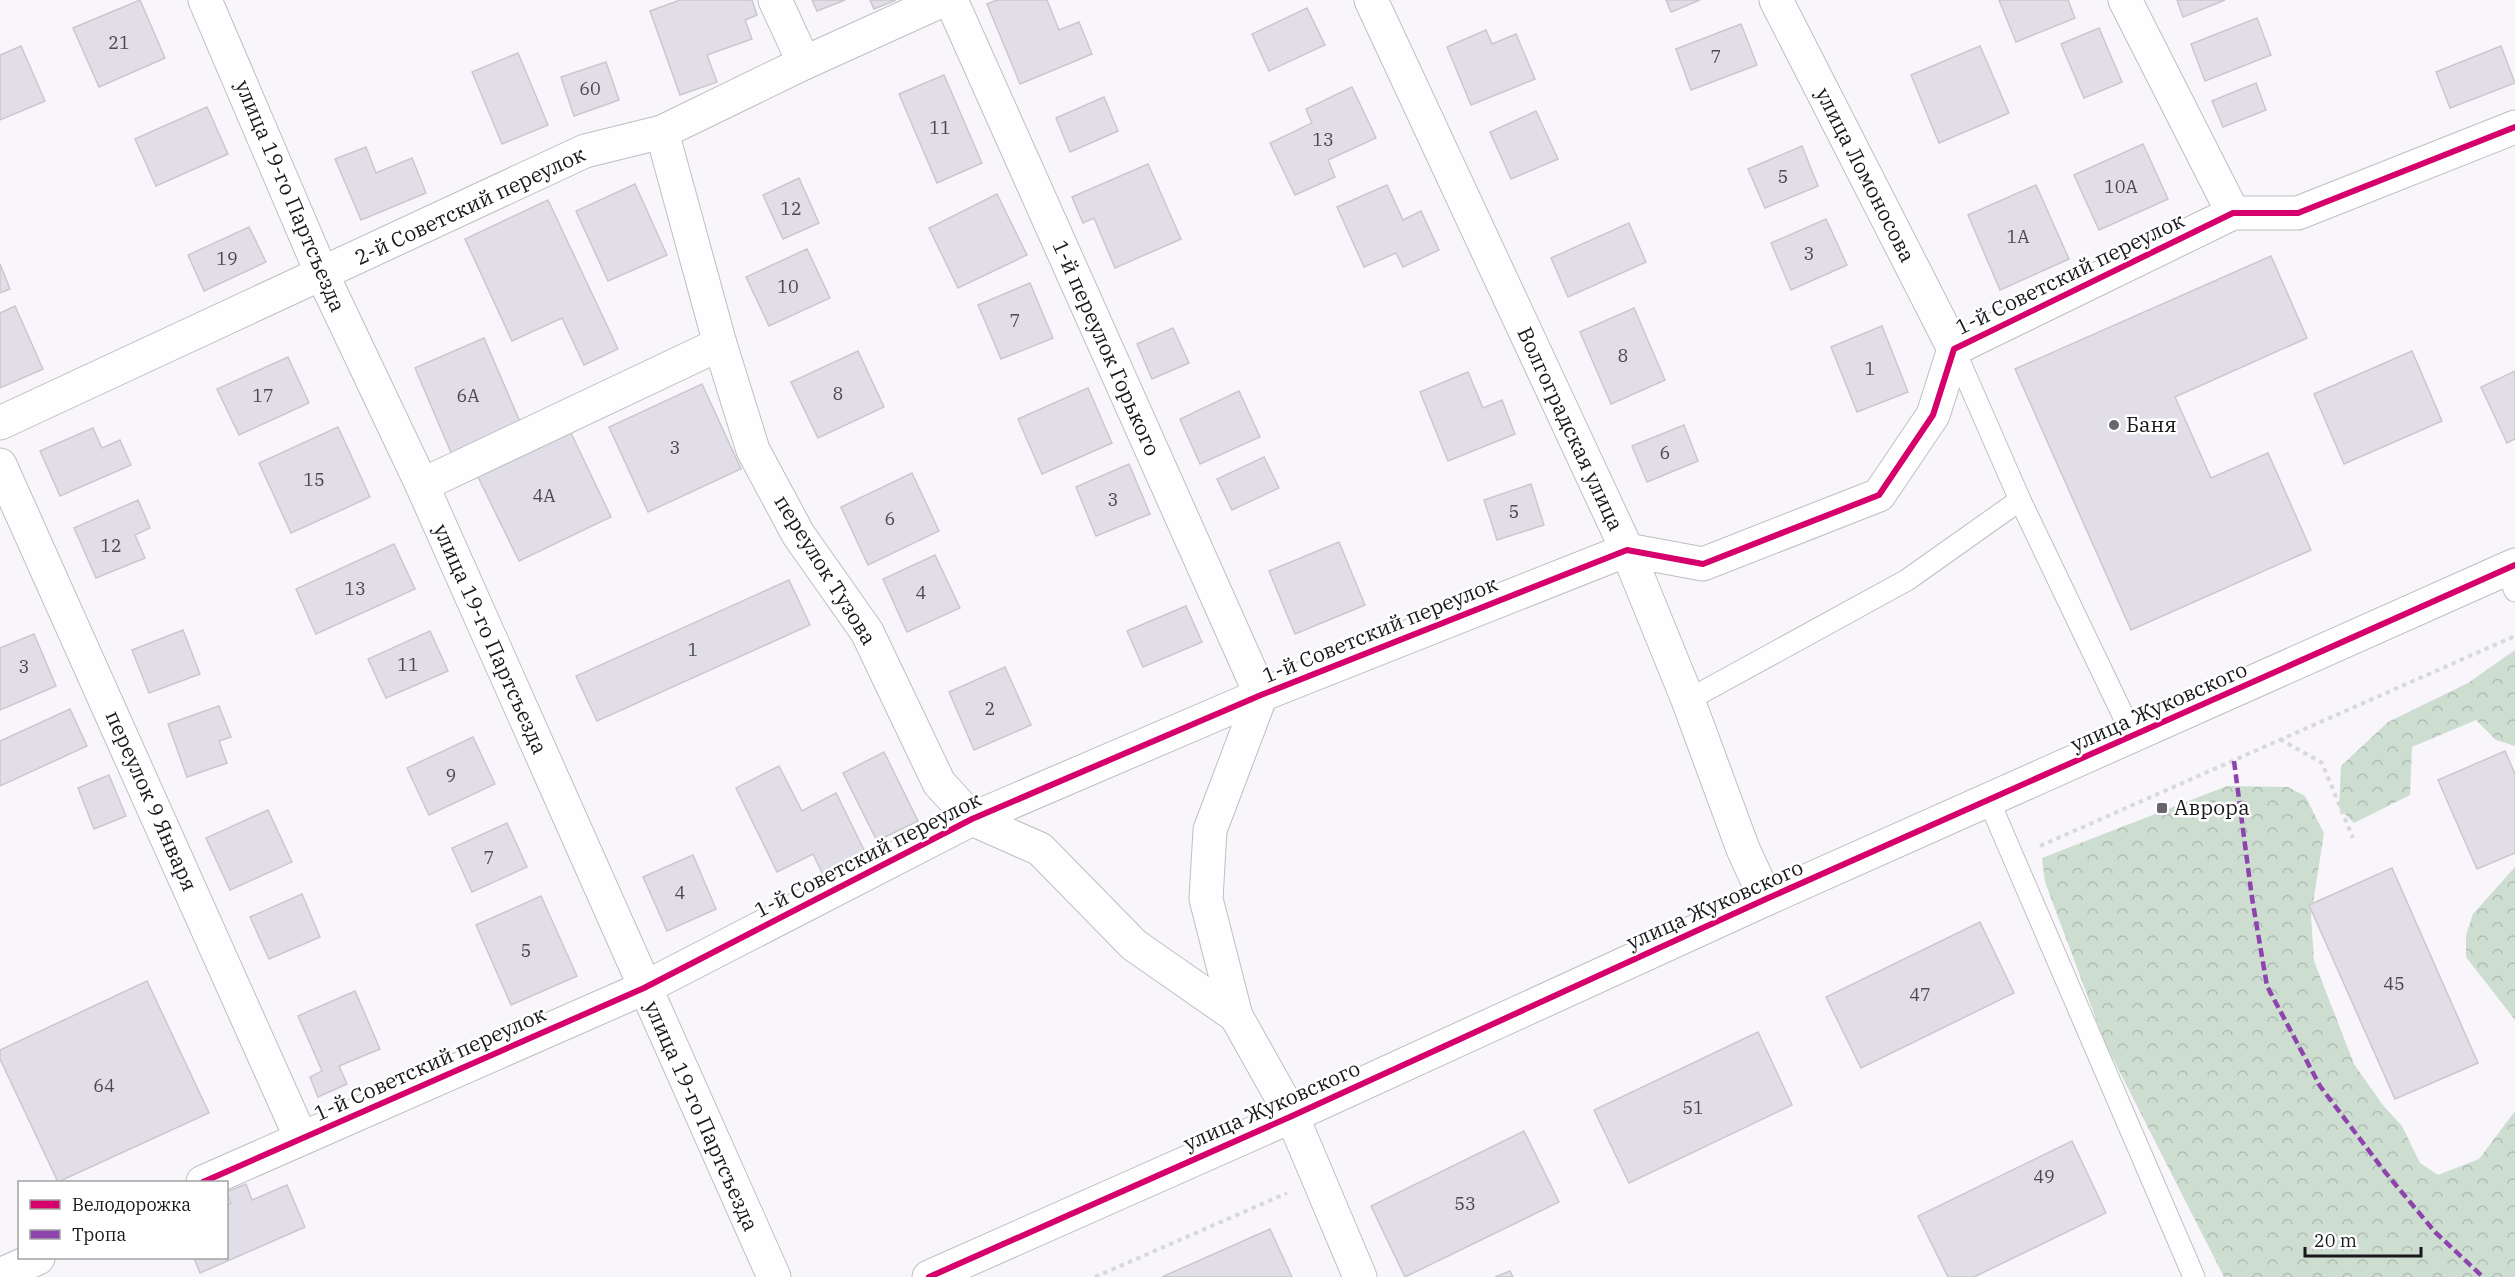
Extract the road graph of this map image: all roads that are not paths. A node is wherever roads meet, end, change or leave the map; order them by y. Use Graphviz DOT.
graph roads {
  1 [pos="206,0"];
  2 [pos="775,0"];
  3 [pos="944,0"];
  4 [pos="951,0"];
  5 [pos="1371,0"];
  6 [pos="1776,0"];
  7 [pos="2126,0"];
  8 [pos="804,63"];
  9 [pos="2515,127"];
  10 [pos="662,132"];
  11 [pos="2233,213"];
  12 [pos="322,274"];
  13 [pos="720,344"];
  14 [pos="1954,349"];
  15 [pos="0,423"];
  16 [pos="0,465"];
  17 [pos="422,485"];
  18 [pos="2020,500"];
  19 [pos="1627,550"];
  20 [pos="2512,575"];
  21 [pos="1261,695"];
  22 [pos="1688,700"];
  23 [pos="2133,736"];
  24 [pos="1989,801"];
  25 [pos="972,819"];
  26 [pos="1766,899"];
  27 [pos="644,988"];
  28 [pos="1236,1016"];
  29 [pos="1292,1116"];
  30 [pos="301,1138"];
  31 [pos="205,1181"];
  32 [pos="34,1259"];
  33 [pos="0,1275"];
  34 [pos="774,1277"];
  35 [pos="929,1277"];
  36 [pos="1360,1277"];
  37 [pos="2194,1277"];
  1 -- 12 [label="street, улица 19-го Партсъезда"];
  2 -- 8 [label="street"];
  3 -- 8 [label="street, 2-й Советский переулок"];
  4 -- 21 [label="street, 1-й переулок Горького"];
  5 -- 19 [label="street, Волгоградская улица"];
  6 -- 14 [label="street, улица Ломоносова"];
  7 -- 11 [label="street"];
  8 -- 10 [label="street, 2-й Советский переулок"];
  9 -- 11 [label="street, 1-й Советский переулок"];
  10 -- 12 [label="street, 2-й Советский переулок"];
  10 -- 13 [label="street, переулок Тузова"];
  11 -- 14 [label="street, 1-й Советский переулок"];
  12 -- 15 [label="street, 2-й Советский переулок"];
  12 -- 17 [label="street, улица 19-го Партсъезда"];
  13 -- 17 [label="street"];
  13 -- 25 [label="street, переулок Тузова"];
  14 -- 18 [label="lane"];
  14 -- 19 [label="street, 1-й Советский переулок"];
  16 -- 30 [label="street, переулок 9 Января"];
  17 -- 27 [label="street, улица 19-го Партсъезда"];
  18 -- 22 [label="lane"];
  18 -- 23 [label="lane"];
  19 -- 21 [label="street, 1-й Советский переулок"];
  19 -- 22 [label="street, Волгоградская улица"];
  20 -- 23 [label="street, улица Жуковского"];
  21 -- 25 [label="street, 1-й Советский переулок"];
  21 -- 28 [label="street"];
  22 -- 26 [label="street, Волгоградская улица"];
  23 -- 24 [label="street, улица Жуковского"];
  24 -- 26 [label="street, улица Жуковского"];
  24 -- 37 [label="lane"];
  25 -- 27 [label="street, 1-й Советский переулок"];
  25 -- 28 [label="street"];
  26 -- 29 [label="street, улица Жуковского"];
  27 -- 30 [label="street, 1-й Советский переулок"];
  27 -- 34 [label="street, улица 19-го Партсъезда"];
  28 -- 29 [label="street"];
  29 -- 35 [label="street, улица Жуковского"];
  29 -- 36 [label="street"];
  30 -- 31 [label="street, 1-й Советский переулок"];
  32 -- 33 [label="street"];
}
